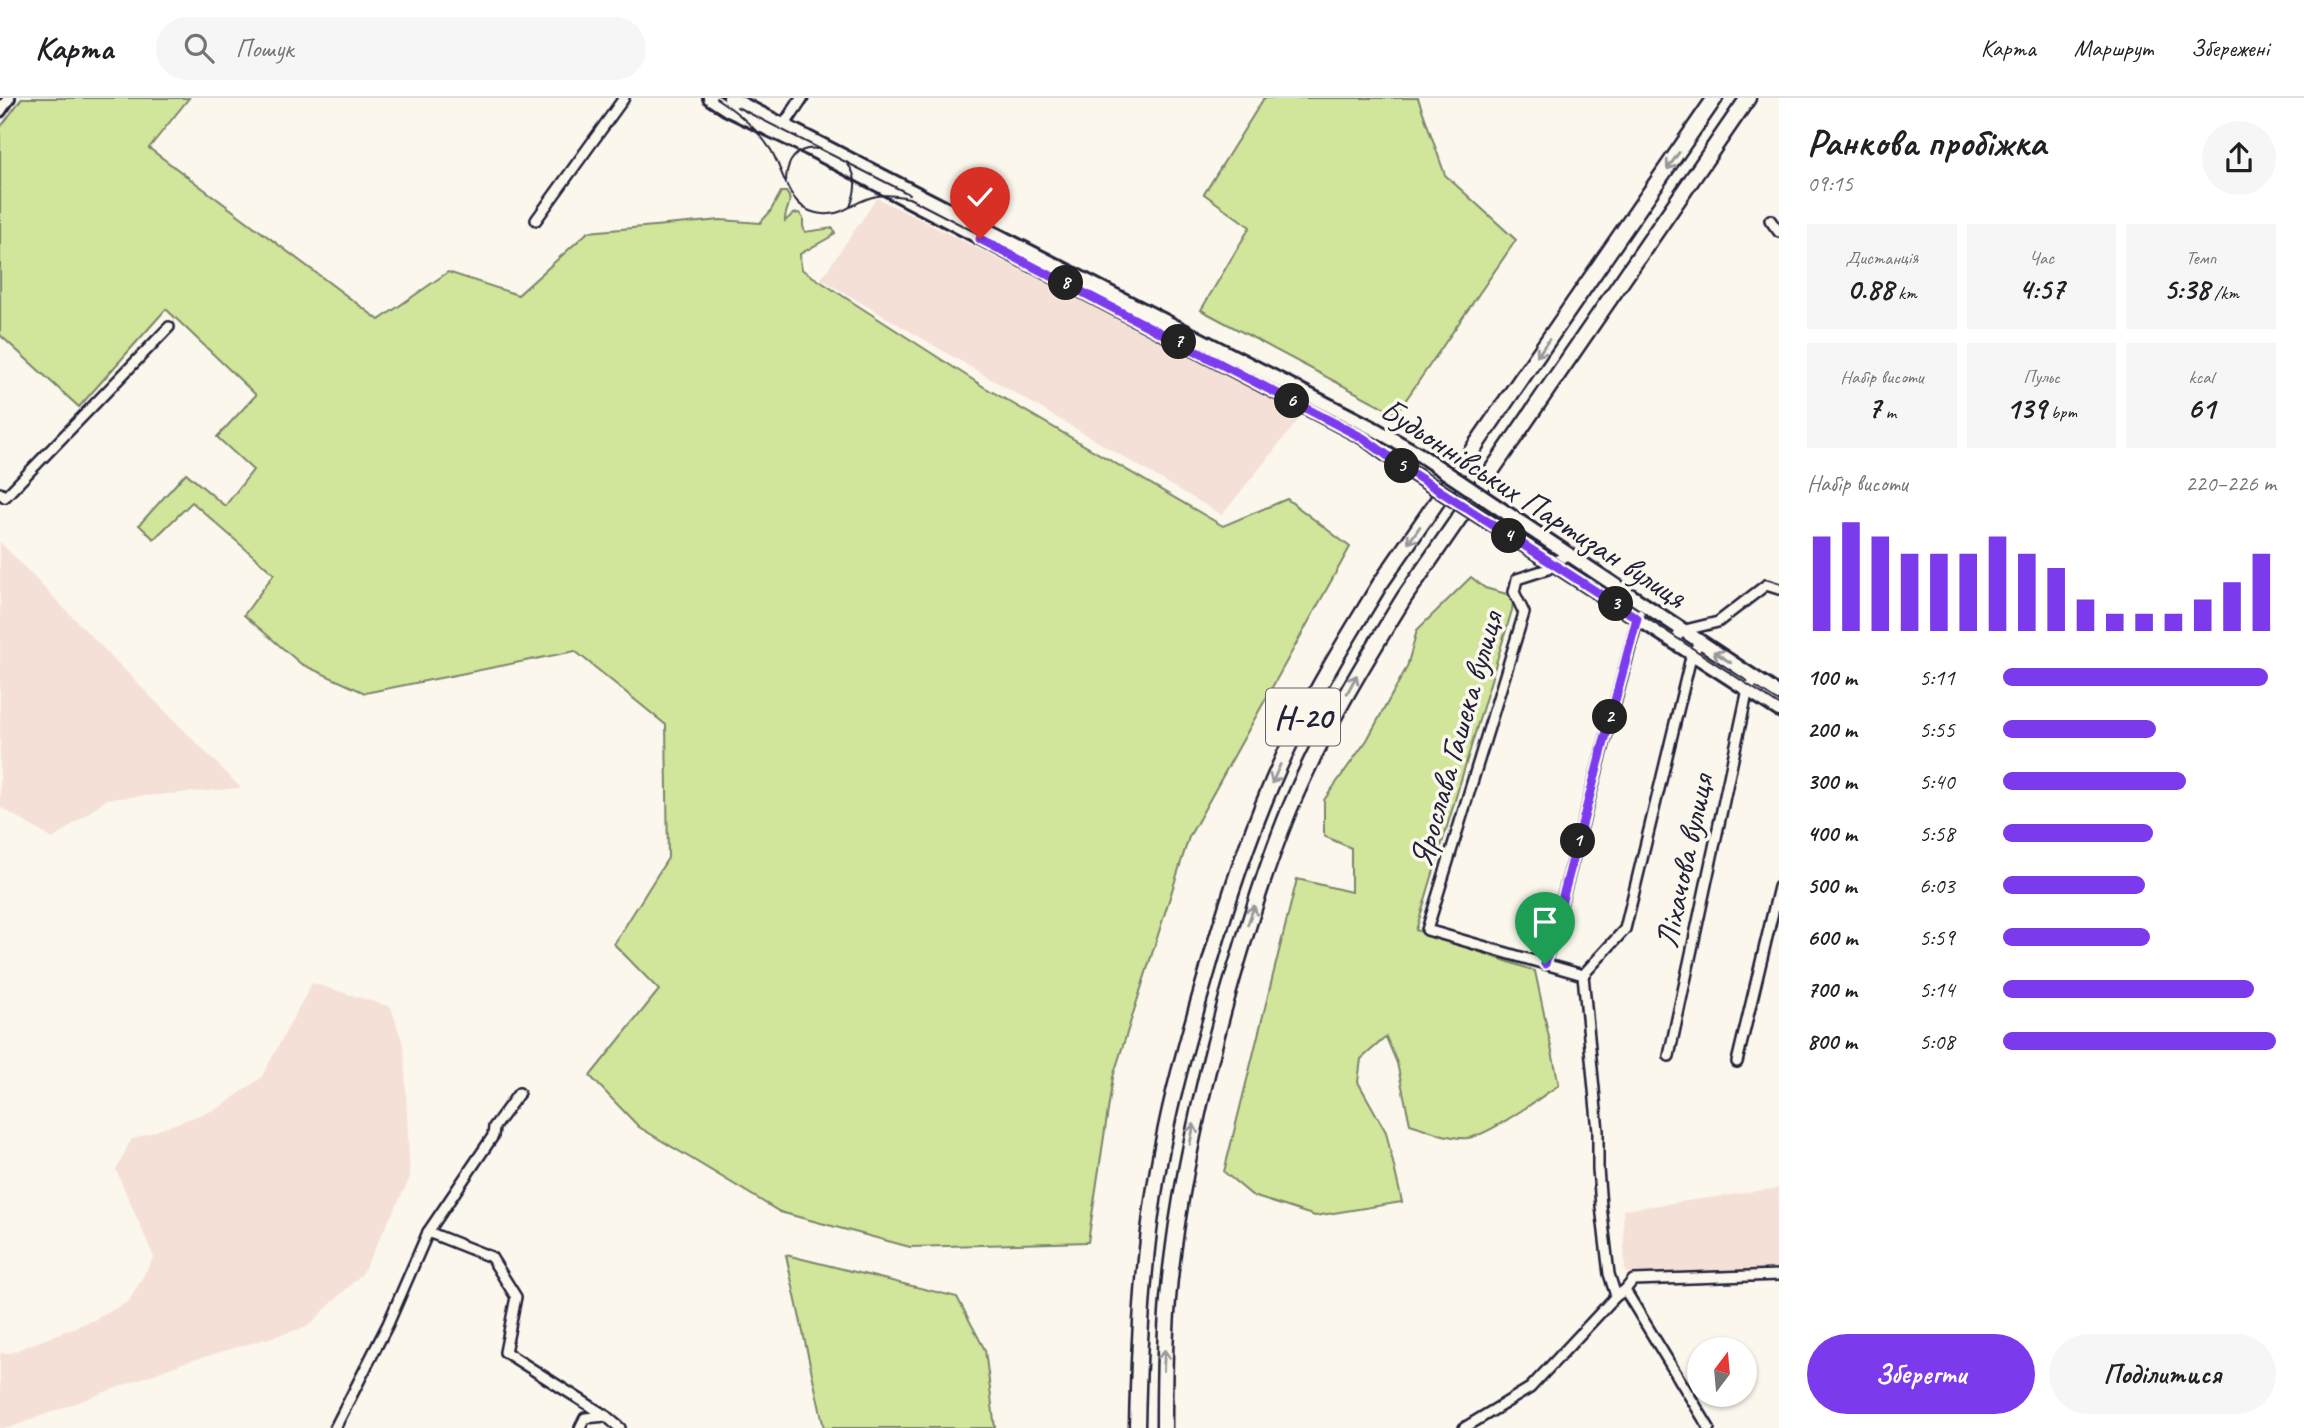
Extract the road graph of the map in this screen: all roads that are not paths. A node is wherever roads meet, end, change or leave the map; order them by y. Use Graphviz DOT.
graph roads {
  1 [pos="9,98"];
  2 [pos="624,98"];
  3 [pos="710,98"];
  4 [pos="730,98"];
  5 [pos="802,98"];
  6 [pos="1715,98"];
  7 [pos="1748,98"];
  8 [pos="0,111"];
  9 [pos="781,129"];
  10 [pos="536,220"];
  11 [pos="1770,220"];
  12 [pos="1779,232"];
  13 [pos="1561,322"];
  14 [pos="169,327"];
  15 [pos="1584,336"];
  16 [pos="1367,433"];
  17 [pos="3,495"];
  18 [pos="1568,555"];
  19 [pos="1553,562"];
  20 [pos="1779,589"];
  21 [pos="1641,612"];
  22 [pos="1678,636"];
  23 [pos="1696,648"];
  24 [pos="1752,684"];
  25 [pos="1779,694"];
  26 [pos="1779,710"];
  27 [pos="1779,887"];
  28 [pos="1545,964"];
  29 [pos="1583,975"];
  30 [pos="1669,1056"];
  31 [pos="1737,1062"];
  32 [pos="519,1093"];
  33 [pos="429,1232"];
  34 [pos="1779,1275"];
  35 [pos="1625,1290"];
  36 [pos="1616,1296"];
  37 [pos="606,1416"];
  38 [pos="335,1428"];
  39 [pos="580,1428"];
  40 [pos="620,1428"];
  41 [pos="1138,1428"];
  42 [pos="1164,1428"];
  43 [pos="1464,1428"];
  44 [pos="1709,1428"];
  1 -- 8 [label="street"];
  2 -- 10 [label="street"];
  3 -- 9 [label="main road, Будьоннівських Партизан вулиця"];
  4 -- 9 [label="main road, Будьоннівських Партизан вулиця"];
  5 -- 9 [label="street"];
  6 -- 13 [label="main road, Н-20, one-way"];
  7 -- 15 [label="main road, Н-20"];
  9 -- 16 [label="main road, Будьоннівських Партизан вулиця"];
  11 -- 12 [label="street"];
  13 -- 15 [label="main road"];
  13 -- 41 [label="main road, Н-20, one-way"];
  14 -- 17 [label="street"];
  42 -- 15 [label="main road, Н-20, one-way"];
  16 -- 18 [label="main road, Будьоннівських Партизан вулиця, bridge"];
  16 -- 19 [label="main road, Будьоннівських Партизан вулиця, bridge"];
  18 -- 19 [label="street, Ярослава Гашека вулиця"];
  18 -- 21 [label="main road, Будьоннівських Партизан вулиця"];
  19 -- 21 [label="main road, Будьоннівських Партизан вулиця"];
  19 -- 28 [label="street, Ярослава Гашека вулиця"];
  20 -- 22 [label="street"];
  21 -- 22 [label="main road, Будьоннівських Партизан вулиця"];
  21 -- 28 [label="street"];
  22 -- 23 [label="main road, Будьоннівських Партизан вулиця"];
  23 -- 24 [label="main road, Будьоннівських Партизан вулиця"];
  23 -- 29 [label="street"];
  24 -- 25 [label="main road, Будьоннівських Партизан вулиця"];
  24 -- 26 [label="main road, Будьоннівських Партизан вулиця"];
  24 -- 30 [label="street, Ліхачова вулиця"];
  27 -- 31 [label="street"];
  28 -- 29 [label="street"];
  29 -- 36 [label="street"];
  32 -- 33 [label="street"];
  33 -- 37 [label="street"];
  33 -- 38 [label="street"];
  34 -- 35 [label="street"];
  35 -- 36 [label="street"];
  35 -- 44 [label="street"];
  36 -- 43 [label="street"];
  37 -- 39 [label="street"];
  37 -- 40 [label="street"];
}
